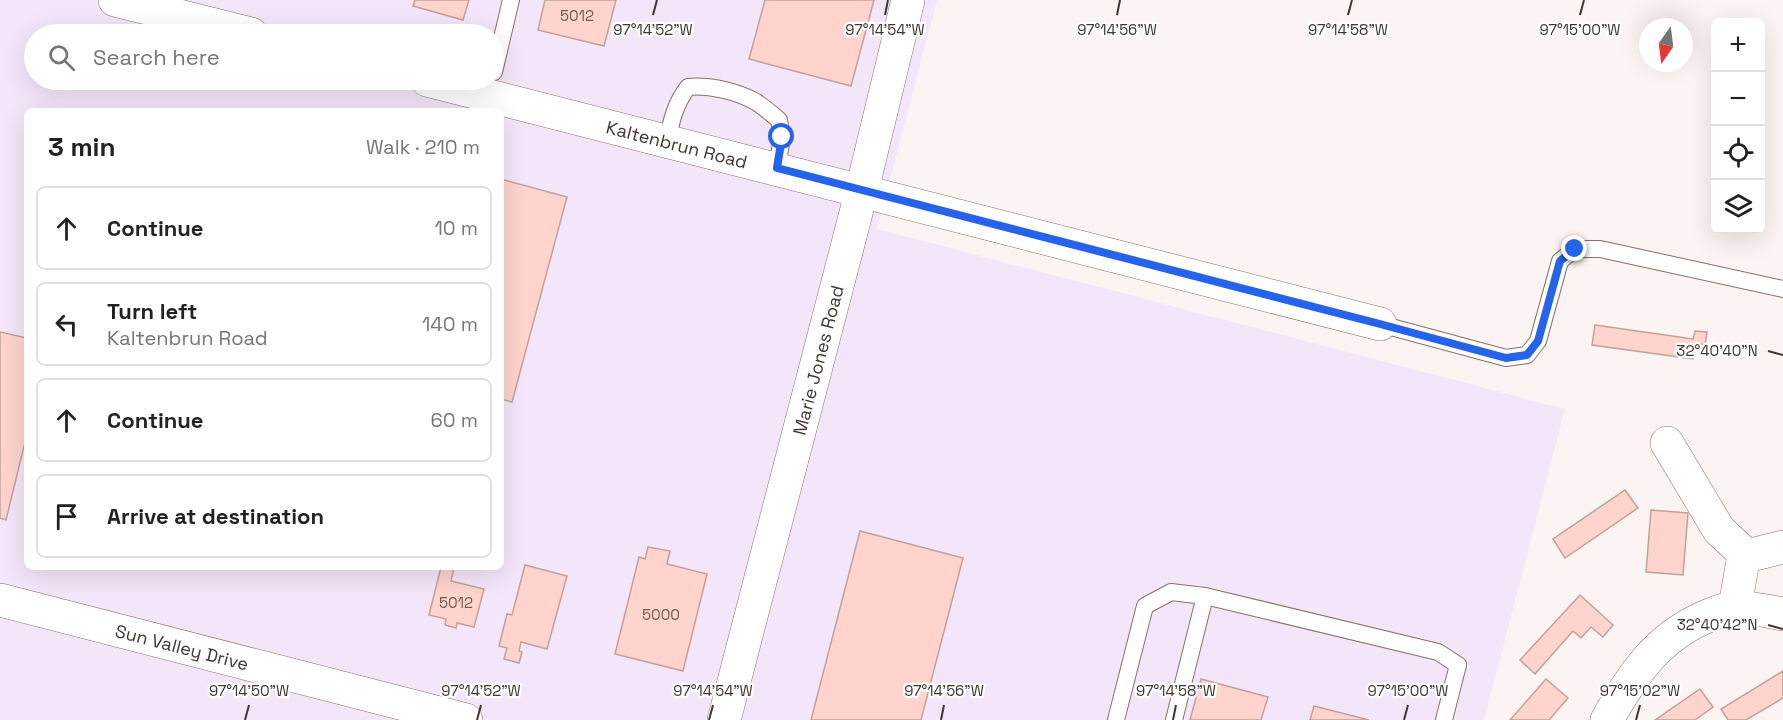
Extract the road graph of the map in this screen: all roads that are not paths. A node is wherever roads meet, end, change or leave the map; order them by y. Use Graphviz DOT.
graph roads {
  1 [pos="115,0"];
  2 [pos="511,0"];
  3 [pos="908,0"];
  4 [pos="167,6"];
  5 [pos="221,24"];
  6 [pos="504,29"];
  7 [pos="504,86"];
  8 [pos="668,140"];
  9 [pos="777,168"];
  10 [pos="862,190"];
  11 [pos="1783,288"];
  12 [pos="1380,324"];
  13 [pos="1667,443"];
  14 [pos="1783,547"];
  15 [pos="1747,556"];
  16 [pos="1205,596"];
  17 [pos="0,600"];
  18 [pos="1735,607"];
  19 [pos="1783,614"];
  20 [pos="466,720"];
  21 [pos="724,720"];
  22 [pos="1116,720"];
  23 [pos="1174,720"];
  24 [pos="1444,720"];
  25 [pos="1607,720"];
  1 -- 4 [label="street"];
  2 -- 6 [label="lane"];
  3 -- 10 [label="street, Marie Jones Road"];
  4 -- 5 [label="street"];
  7 -- 8 [label="street, Kaltenbrun Road"];
  8 -- 9 [label="street, Kaltenbrun Road"];
  8 -- 9 [label="lane"];
  9 -- 10 [label="street, Kaltenbrun Road"];
  10 -- 12 [label="street, Kaltenbrun Road"];
  10 -- 21 [label="street, Marie Jones Road"];
  11 -- 12 [label="lane"];
  13 -- 15 [label="street"];
  14 -- 15 [label="street"];
  15 -- 18 [label="street"];
  16 -- 22 [label="lane"];
  16 -- 23 [label="lane"];
  16 -- 24 [label="lane"];
  17 -- 20 [label="street, Sun Valley Drive"];
  18 -- 19 [label="street"];
  18 -- 25 [label="street"];
}
